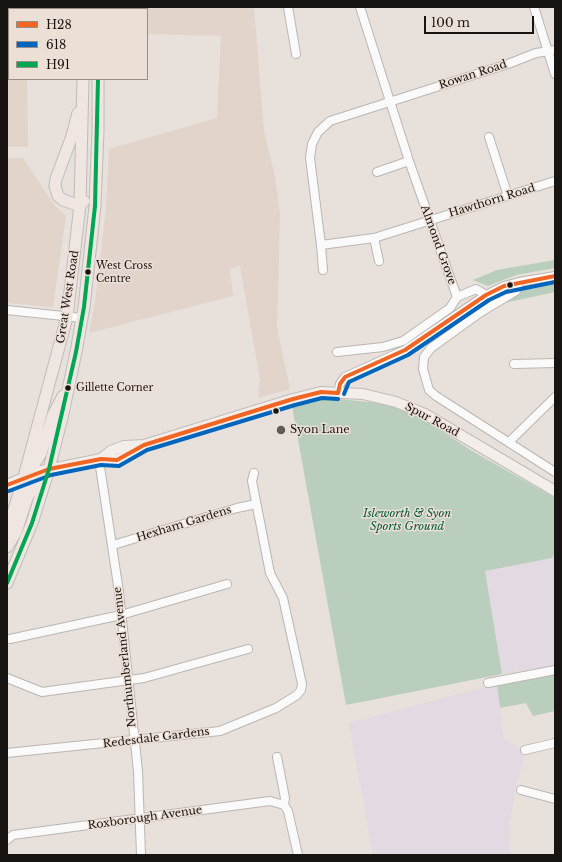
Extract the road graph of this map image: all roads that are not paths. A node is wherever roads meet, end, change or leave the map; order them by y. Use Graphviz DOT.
graph roads {
  1 [pos="288,7"];
  2 [pos="360,7"];
  3 [pos="534,7"];
  4 [pos="551,50"];
  5 [pos="296,54"];
  6 [pos="555,74"];
  7 [pos="98,80"];
  8 [pos="83,84"];
  9 [pos="391,101"];
  10 [pos="489,137"];
  11 [pos="409,161"];
  12 [pos="377,172"];
  13 [pos="97,178"];
  14 [pos="555,181"];
  15 [pos="508,196"];
  16 [pos="80,204"];
  17 [pos="429,221"];
  18 [pos="374,238"];
  19 [pos="321,245"];
  20 [pos="379,261"];
  21 [pos="323,270"];
  22 [pos="555,276"];
  23 [pos="519,282"];
  24 [pos="486,295"];
  25 [pos="457,298"];
  26 [pos="7,310"];
  27 [pos="67,317"];
  28 [pos="82,318"];
  29 [pos="337,352"];
  30 [pos="555,363"];
  31 [pos="514,364"];
  32 [pos="70,384"];
  33 [pos="338,393"];
  34 [pos="555,397"];
  35 [pos="509,442"];
  36 [pos="100,460"];
  37 [pos="49,469"];
  38 [pos="555,472"];
  39 [pos="254,473"];
  40 [pos="24,477"];
  41 [pos="7,485"];
  42 [pos="555,491"];
  43 [pos="256,504"];
  44 [pos="7,532"];
  45 [pos="113,545"];
  46 [pos="7,546"];
  47 [pos="7,583"];
  48 [pos="227,584"];
  49 [pos="121,615"];
  50 [pos="8,640"];
  51 [pos="248,649"];
  52 [pos="555,670"];
  53 [pos="7,678"];
  54 [pos="127,681"];
  55 [pos="488,683"];
  56 [pos="134,741"];
  57 [pos="555,743"];
  58 [pos="525,750"];
  59 [pos="7,753"];
  60 [pos="277,757"];
  61 [pos="522,790"];
  62 [pos="555,799"];
  63 [pos="284,805"];
  64 [pos="141,819"];
  65 [pos="7,840"];
  66 [pos="141,855"];
  67 [pos="298,855"];
  1 -- 5 [label="street"];
  2 -- 9 [label="street, Almond Grove"];
  3 -- 4 [label="street"];
  4 -- 6 [label="street"];
  4 -- 9 [label="street, Rowan Road"];
  7 -- 13 [label="highway, Great West Road"];
  8 -- 16 [label="highway, Great West Road"];
  8 -- 16 [label="highway"];
  9 -- 11 [label="street, Almond Grove"];
  9 -- 19 [label="street, Rowan Road"];
  10 -- 15 [label="street"];
  11 -- 12 [label="street"];
  11 -- 17 [label="street, Almond Grove"];
  13 -- 16 [label="highway"];
  13 -- 28 [label="highway, Great West Road"];
  14 -- 15 [label="street, Hawthorn Road"];
  15 -- 17 [label="street, Hawthorn Road"];
  16 -- 27 [label="highway, Great West Road"];
  17 -- 18 [label="street, Hawthorn Road"];
  17 -- 25 [label="street, Almond Grove"];
  18 -- 19 [label="street, Hawthorn Road"];
  18 -- 20 [label="street"];
  19 -- 21 [label="street, Rowan Road"];
  22 -- 23 [label="street"];
  23 -- 24 [label="street"];
  23 -- 35 [label="street"];
  24 -- 25 [label="street, Almond Grove"];
  24 -- 33 [label="street"];
  25 -- 29 [label="street"];
  26 -- 27 [label="street"];
  27 -- 28 [label="street"];
  27 -- 40 [label="highway, Great West Road"];
  28 -- 32 [label="highway, Great West Road"];
  30 -- 31 [label="street"];
  32 -- 37 [label="highway, Great West Road"];
  32 -- 40 [label="highway"];
  33 -- 36 [label="main road, Spur Road"];
  33 -- 42 [label="main road, Spur Road"];
  34 -- 35 [label="street"];
  35 -- 38 [label="street"];
  36 -- 37 [label="main road"];
  36 -- 45 [label="street, Northumberland Avenue"];
  37 -- 40 [label="main road"];
  37 -- 46 [label="highway"];
  37 -- 47 [label="highway, Great West Road"];
  39 -- 43 [label="street"];
  40 -- 41 [label="main road"];
  40 -- 44 [label="highway, Great West Road"];
  43 -- 45 [label="street, Hexham Gardens"];
  43 -- 56 [label="street, Redesdale Gardens"];
  45 -- 49 [label="street, Northumberland Avenue"];
  48 -- 49 [label="street"];
  49 -- 50 [label="street"];
  49 -- 54 [label="street, Northumberland Avenue"];
  51 -- 54 [label="street"];
  52 -- 55 [label="street"];
  53 -- 54 [label="street"];
  54 -- 56 [label="street, Northumberland Avenue"];
  56 -- 59 [label="street, Redesdale Gardens"];
  56 -- 64 [label="street, Northumberland Avenue"];
  57 -- 58 [label="street"];
  60 -- 63 [label="street"];
  61 -- 62 [label="street"];
  63 -- 64 [label="street, Roxborough Avenue"];
  63 -- 67 [label="street"];
  64 -- 65 [label="street, Roxborough Avenue"];
  64 -- 66 [label="street, Northumberland Avenue"];
}
